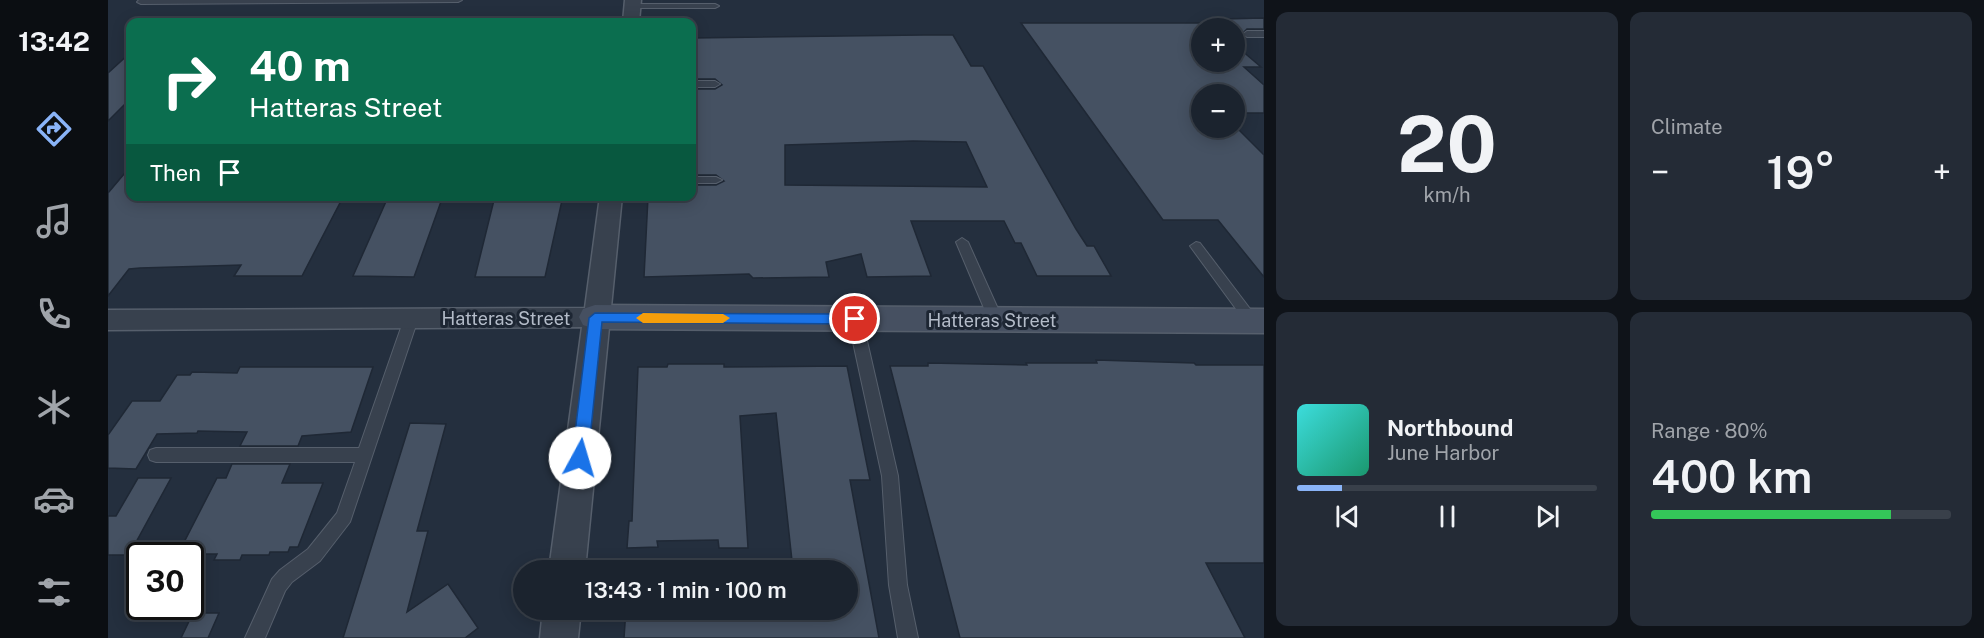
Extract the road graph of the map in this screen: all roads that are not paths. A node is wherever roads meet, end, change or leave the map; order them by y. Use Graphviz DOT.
graph roads {
  1 [pos="144,0"];
  2 [pos="458,0"];
  3 [pos="302,1"];
  4 [pos="715,6"];
  5 [pos="632,10"];
  6 [pos="1248,34"];
  7 [pos="1264,34"];
  8 [pos="696,84"];
  9 [pos="715,84"];
  10 [pos="696,180"];
  11 [pos="716,180"];
  12 [pos="610,201"];
  13 [pos="962,242"];
  14 [pos="1196,246"];
  15 [pos="595,318"];
  16 [pos="411,319"];
  17 [pos="855,319"];
  18 [pos="108,320"];
  19 [pos="996,320"];
  20 [pos="1258,321"];
  21 [pos="156,455"];
  22 [pos="365,455"];
  23 [pos="568,560"];
  24 [pos="561,620"];
  25 [pos="255,638"];
  26 [pos="559,638"];
  27 [pos="908,638"];
  1 -- 3 [label="lane"];
  2 -- 3 [label="lane"];
  4 -- 5 [label="lane"];
  6 -- 7 [label="lane"];
  8 -- 9 [label="lane"];
  10 -- 11 [label="lane"];
  12 -- 15 [label="street"];
  13 -- 19 [label="lane"];
  14 -- 20 [label="lane"];
  15 -- 16 [label="street, Hatteras Street"];
  15 -- 17 [label="street, Hatteras Street"];
  15 -- 23 [label="street"];
  16 -- 18 [label="street, Hatteras Street"];
  16 -- 22 [label="lane"];
  17 -- 19 [label="street, Hatteras Street"];
  17 -- 27 [label="lane"];
  19 -- 20 [label="street, Hatteras Street"];
  21 -- 22 [label="lane"];
  22 -- 25 [label="lane"];
  24 -- 26 [label="street"];
}
